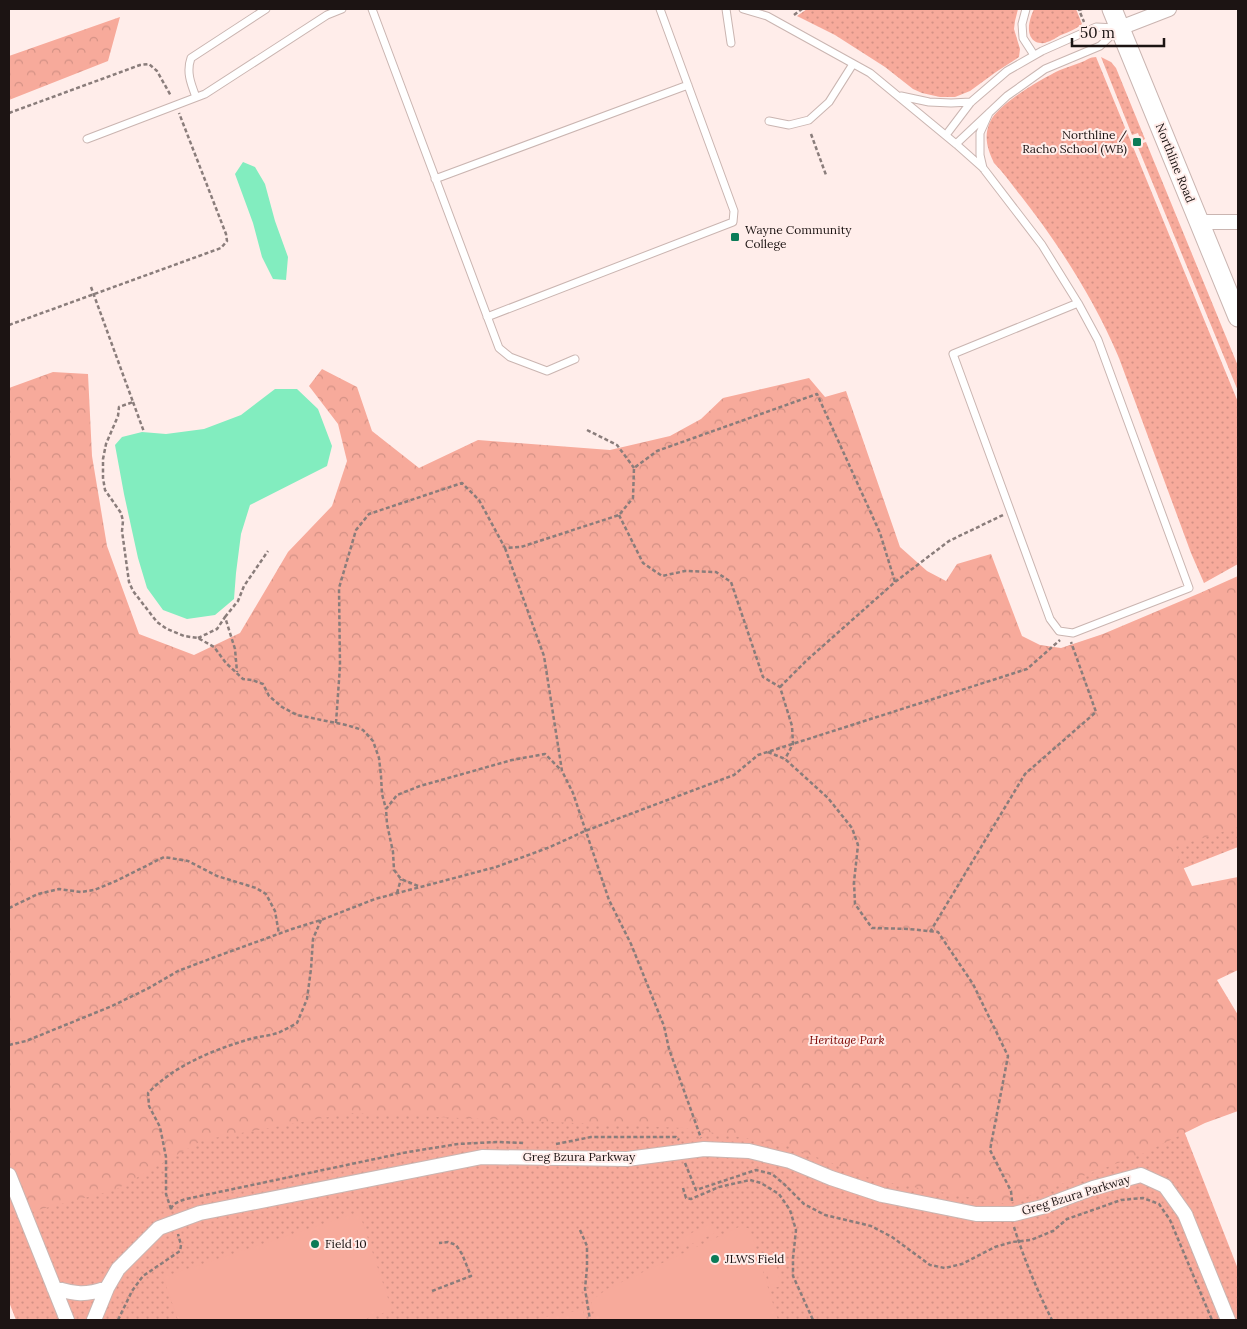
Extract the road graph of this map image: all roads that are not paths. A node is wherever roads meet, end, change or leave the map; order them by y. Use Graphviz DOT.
graph roads {
  1 [pos="266,9"];
  2 [pos="342,9"];
  3 [pos="372,9"];
  4 [pos="660,9"];
  5 [pos="726,9"];
  6 [pos="744,9"];
  7 [pos="1026,9"];
  8 [pos="1112,9"];
  9 [pos="1169,9"];
  10 [pos="1120,28"];
  11 [pos="731,43"];
  12 [pos="1034,55"];
  13 [pos="853,64"];
  14 [pos="688,85"];
  15 [pos="898,96"];
  16 [pos="196,97"];
  17 [pos="972,102"];
  18 [pos="991,110"];
  19 [pos="769,121"];
  20 [pos="946,135"];
  21 [pos="87,138"];
  22 [pos="956,144"];
  23 [pos="983,168"];
  24 [pos="435,179"];
  25 [pos="1200,222"];
  26 [pos="1238,222"];
  27 [pos="1078,303"];
  28 [pos="1238,316"];
  29 [pos="487,317"];
  30 [pos="575,359"];
  31 [pos="9,1175"];
  32 [pos="54,1288"];
  33 [pos="106,1288"];
  34 [pos="67,1320"];
  35 [pos="94,1320"];
  36 [pos="1228,1320"];
  1 -- 16 [label="lane"];
  2 -- 16 [label="lane"];
  3 -- 24 [label="lane"];
  4 -- 14 [label="lane"];
  5 -- 11 [label="lane"];
  6 -- 13 [label="lane"];
  7 -- 12 [label="lane"];
  8 -- 10 [label="main road, Northline Road"];
  9 -- 10 [label="street"];
  10 -- 12 [label="lane"];
  10 -- 18 [label="lane"];
  10 -- 25 [label="main road, Northline Road"];
  12 -- 17 [label="lane"];
  13 -- 15 [label="lane"];
  13 -- 19 [label="lane"];
  14 -- 24 [label="lane"];
  14 -- 29 [label="lane"];
  15 -- 17 [label="lane"];
  15 -- 20 [label="lane"];
  16 -- 21 [label="lane"];
  17 -- 20 [label="lane"];
  18 -- 22 [label="lane"];
  18 -- 23 [label="lane"];
  20 -- 22 [label="lane"];
  22 -- 23 [label="lane"];
  23 -- 27 [label="lane"];
  24 -- 29 [label="lane"];
  25 -- 26 [label="street"];
  25 -- 28 [label="main road, Northline Road"];
  27 -- 27 [label="lane"];
  29 -- 30 [label="lane"];
  31 -- 32 [label="street"];
  32 -- 33 [label="street"];
  32 -- 34 [label="street"];
  33 -- 35 [label="street, Greg Bzura Parkway"];
  33 -- 36 [label="street, Greg Bzura Parkway"];
}
